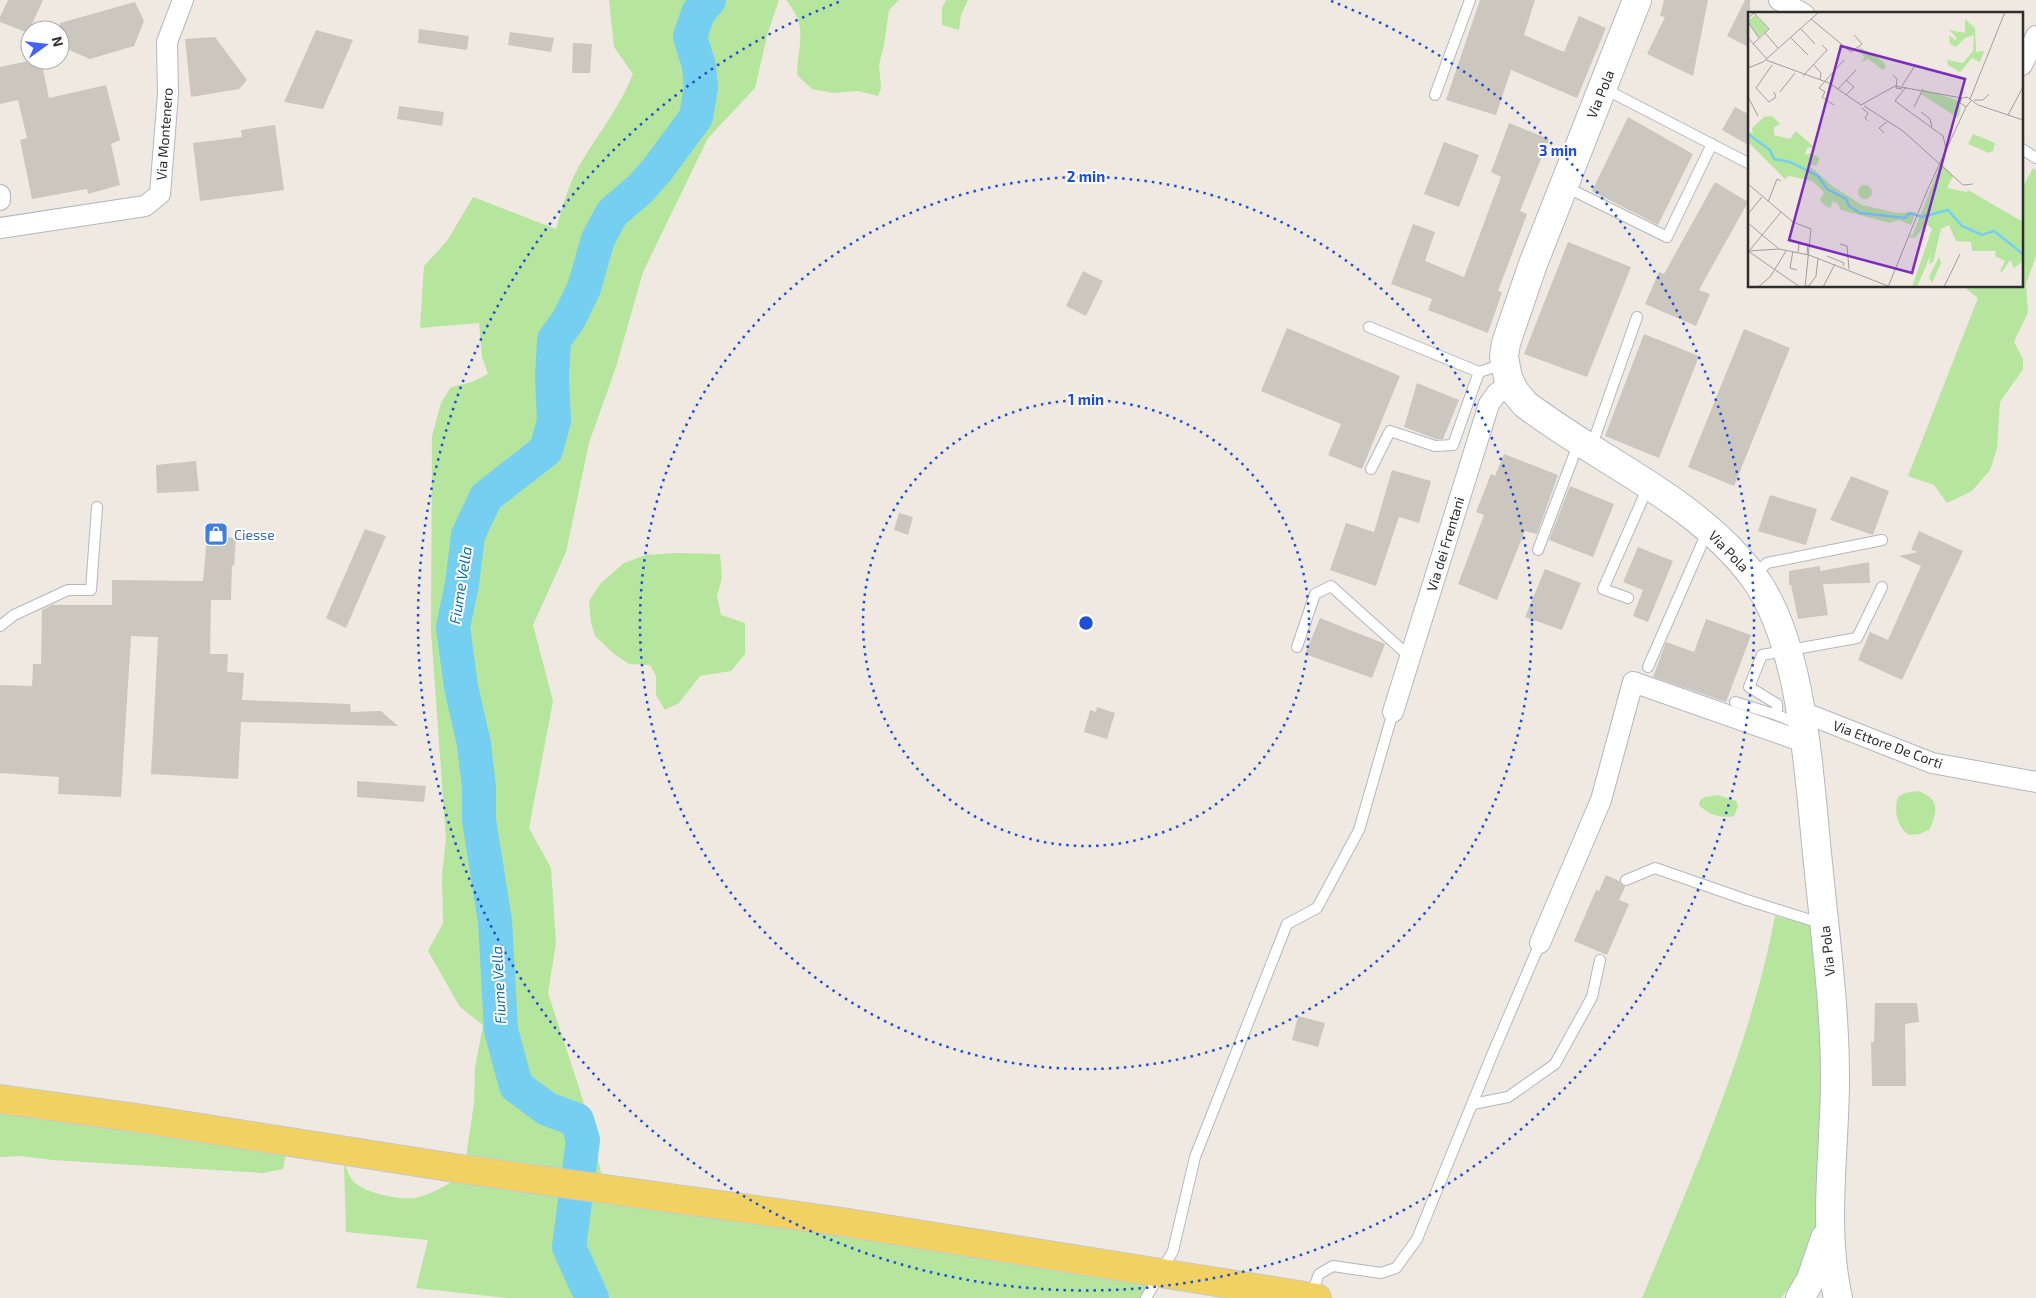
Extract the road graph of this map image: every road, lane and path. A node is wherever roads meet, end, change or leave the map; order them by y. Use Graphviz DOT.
graph roads {
  1 [pos="183,0"];
  2 [pos="1470,0"];
  3 [pos="1638,0"];
  4 [pos="1779,0"];
  5 [pos="1800,12"];
  6 [pos="2036,36"];
  7 [pos="2024,62"];
  8 [pos="1602,88"];
  9 [pos="1435,95"];
  10 [pos="1712,144"];
  11 [pos="2024,150"];
  12 [pos="2036,158"];
  13 [pos="1748,163"];
  14 [pos="1563,185"];
  15 [pos="0,195"];
  16 [pos="0,200"];
  17 [pos="0,228"];
  18 [pos="1637,317"];
  19 [pos="1369,327"];
  20 [pos="1479,372"];
  21 [pos="1508,374"];
  22 [pos="1585,444"];
  23 [pos="1371,469"];
  24 [pos="1648,486"];
  25 [pos="97,507"];
  26 [pos="1708,530"];
  27 [pos="1882,540"];
  28 [pos="1538,550"];
  29 [pos="1753,576"];
  30 [pos="1882,587"];
  31 [pos="1628,598"];
  32 [pos="0,626"];
  33 [pos="1297,648"];
  34 [pos="1787,652"];
  35 [pos="1410,657"];
  36 [pos="1648,667"];
  37 [pos="1735,702"];
  38 [pos="1393,712"];
  39 [pos="1796,723"];
  40 [pos="2036,782"];
  41 [pos="1626,880"];
  42 [pos="1824,924"];
  43 [pos="1540,943"];
  44 [pos="1600,960"];
  45 [pos="0,1099"];
  46 [pos="1473,1104"];
  47 [pos="1830,1217"];
  48 [pos="1161,1274"];
  49 [pos="1146,1298"];
  50 [pos="1314,1298"];
  51 [pos="1800,1298"];
  52 [pos="1838,1298"];
  1 -- 17 [label="street, Via Montenero"];
  2 -- 9 [label="lane"];
  3 -- 8 [label="street, Via Pola"];
  4 -- 5 [label="street"];
  6 -- 7 [label="street"];
  8 -- 10 [label="lane"];
  8 -- 14 [label="street, Via Pola"];
  10 -- 13 [label="lane"];
  10 -- 14 [label="lane"];
  11 -- 12 [label="lane"];
  14 -- 21 [label="street, Via Pola"];
  15 -- 16 [label="street"];
  18 -- 22 [label="lane"];
  19 -- 20 [label="lane"];
  20 -- 21 [label="lane"];
  20 -- 23 [label="lane"];
  21 -- 22 [label="street, Via Pola"];
  21 -- 35 [label="street, Via dei Frentani"];
  22 -- 24 [label="street, Via Pola"];
  22 -- 28 [label="lane"];
  24 -- 26 [label="street, Via Pola"];
  24 -- 31 [label="lane"];
  25 -- 32 [label="lane"];
  26 -- 29 [label="street, Via Pola"];
  26 -- 36 [label="lane"];
  27 -- 29 [label="lane"];
  29 -- 34 [label="street, Via Pola"];
  30 -- 34 [label="lane"];
  33 -- 35 [label="lane"];
  34 -- 39 [label="street, Via Pola"];
  34 -- 39 [label="lane"];
  35 -- 38 [label="street, Via dei Frentani"];
  37 -- 39 [label="lane"];
  38 -- 48 [label="lane"];
  39 -- 40 [label="street, Via Ettore De Corti"];
  39 -- 42 [label="street, Via Pola"];
  39 -- 43 [label="street, Via Ettore De Corti"];
  41 -- 42 [label="lane"];
  42 -- 47 [label="street, Via Pola"];
  43 -- 46 [label="lane"];
  44 -- 46 [label="lane"];
  45 -- 48 [label="main road"];
  46 -- 50 [label="lane"];
  47 -- 51 [label="street, Via Pola"];
  47 -- 52 [label="street, Via Pola"];
  48 -- 49 [label="lane"];
  48 -- 50 [label="main road"];
}
